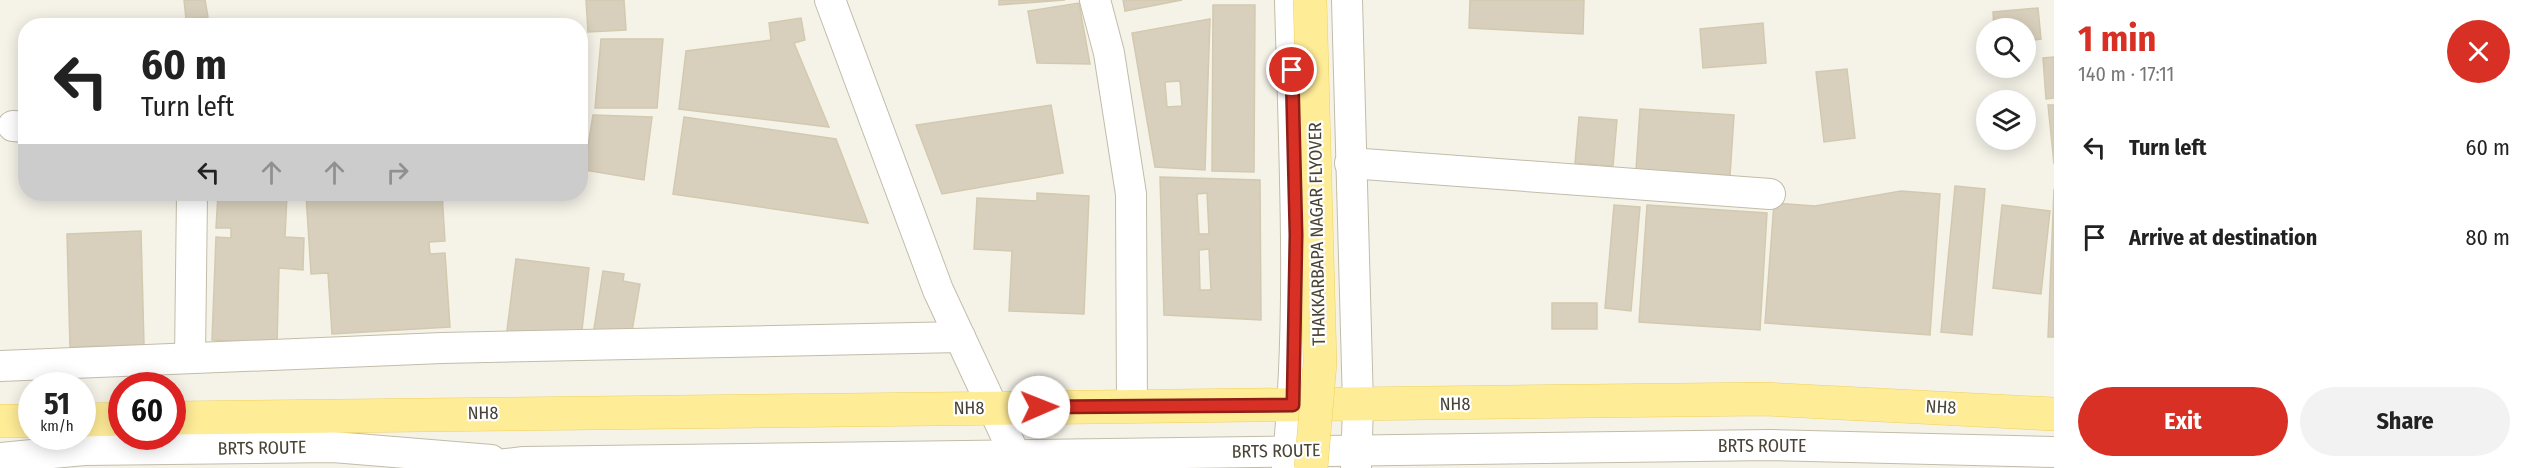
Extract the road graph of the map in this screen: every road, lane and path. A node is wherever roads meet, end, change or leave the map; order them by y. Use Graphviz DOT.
graph roads {
  1 [pos="830,0"];
  2 [pos="1095,0"];
  3 [pos="1290,0"];
  4 [pos="1310,0"];
  5 [pos="1330,0"];
  6 [pos="1347,0"];
  7 [pos="1350,163"];
  8 [pos="1770,194"];
  9 [pos="192,201"];
  10 [pos="960,337"];
  11 [pos="190,358"];
  12 [pos="0,366"];
  13 [pos="1293,405"];
  14 [pos="1358,405"];
  15 [pos="1132,406"];
  16 [pos="992,408"];
  17 [pos="2054,414"];
  18 [pos="186,418"];
  19 [pos="0,421"];
  20 [pos="18,421"];
  21 [pos="1955,451"];
  22 [pos="2054,452"];
  23 [pos="0,458"];
  24 [pos="1356,459"];
  25 [pos="524,462"];
  26 [pos="1018,462"];
  27 [pos="1295,462"];
  28 [pos="2054,467"];
  29 [pos="469,468"];
  30 [pos="1330,468"];
  1 -- 10 [label="street"];
  2 -- 15 [label="street"];
  3 -- 13 [label="street"];
  4 -- 27 [label="main road, THAKKARBAPA NAGAR FLYOVER, bridge"];
  5 -- 30 [label="main road, THAKKARBAPA NAGAR FLYOVER"];
  6 -- 7 [label="street"];
  7 -- 8 [label="street"];
  7 -- 14 [label="street"];
  9 -- 11 [label="street"];
  10 -- 11 [label="street"];
  10 -- 16 [label="street"];
  11 -- 12 [label="street"];
  13 -- 14 [label="main road, NH8"];
  13 -- 15 [label="main road, NH8"];
  13 -- 27 [label="street"];
  14 -- 17 [label="main road, NH8"];
  14 -- 24 [label="street"];
  15 -- 16 [label="main road, NH8"];
  16 -- 18 [label="main road, NH8"];
  16 -- 26 [label="street"];
  19 -- 20 [label="main road"];
  21 -- 22 [label="street, BRTS ROUTE"];
  21 -- 24 [label="street, BRTS ROUTE"];
  21 -- 28 [label="street, BRTS ROUTE"];
  23 -- 25 [label="street, BRTS ROUTE"];
  24 -- 27 [label="street, BRTS ROUTE"];
  25 -- 26 [label="street, BRTS ROUTE"];
  25 -- 29 [label="street, BRTS ROUTE"];
  26 -- 27 [label="street, BRTS ROUTE"];
}
